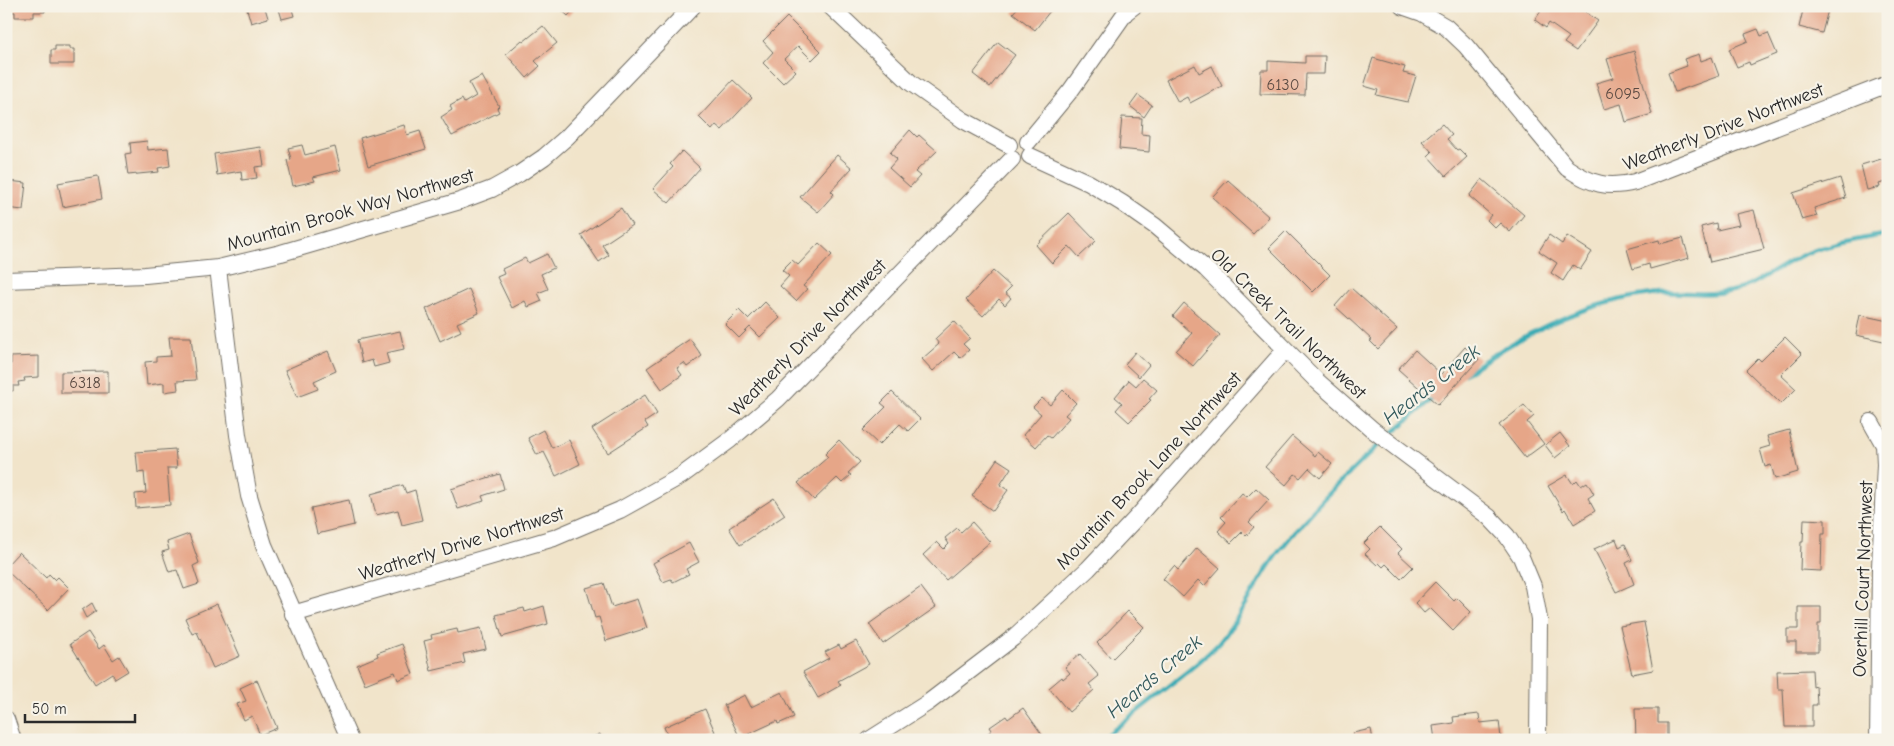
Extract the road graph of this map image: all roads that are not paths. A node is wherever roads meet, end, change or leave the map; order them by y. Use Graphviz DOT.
graph roads {
  1 [pos="693,6"];
  2 [pos="830,6"];
  3 [pos="1134,6"];
  4 [pos="1402,6"];
  5 [pos="1888,84"];
  6 [pos="1029,149"];
  7 [pos="1011,152"];
  8 [pos="218,268"];
  9 [pos="6,280"];
  10 [pos="1285,350"];
  11 [pos="1872,422"];
  12 [pos="294,614"];
  13 [pos="6,719"];
  14 [pos="14,740"];
  15 [pos="350,740"];
  16 [pos="869,740"];
  17 [pos="1538,740"];
  18 [pos="1878,740"];
  1 -- 8 [label="street, Mountain Brook Way Northwest"];
  2 -- 7 [label="street"];
  3 -- 6 [label="street"];
  4 -- 5 [label="street, Weatherly Drive Northwest"];
  6 -- 7 [label="street"];
  6 -- 10 [label="street, Old Creek Trail Northwest"];
  7 -- 12 [label="street, Weatherly Drive Northwest"];
  8 -- 9 [label="street, Mountain Brook Way Northwest"];
  8 -- 12 [label="street"];
  10 -- 16 [label="street, Mountain Brook Lane Northwest"];
  10 -- 17 [label="street, Old Creek Trail Northwest"];
  11 -- 18 [label="street, Overhill Court Northwest"];
  12 -- 15 [label="street"];
  13 -- 14 [label="street"];
}
